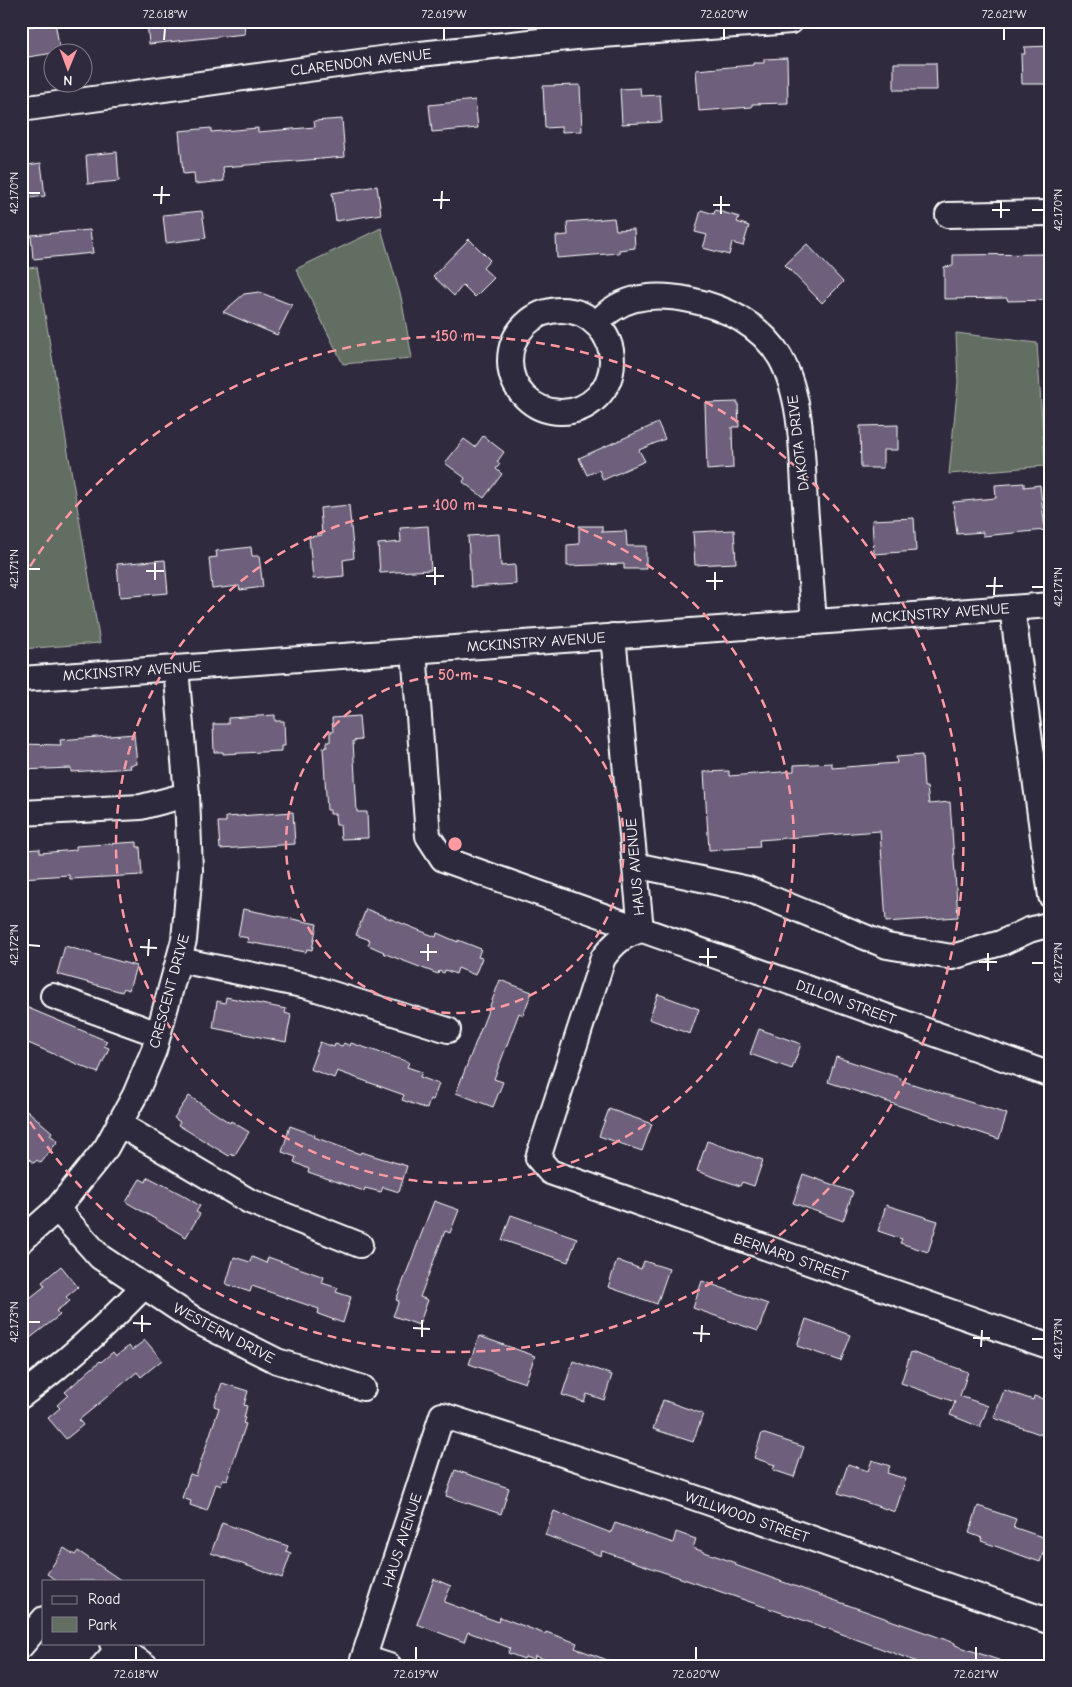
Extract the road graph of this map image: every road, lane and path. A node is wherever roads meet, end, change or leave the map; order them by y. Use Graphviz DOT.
graph roads {
  1 [pos="791,21"];
  2 [pos="21,109"];
  3 [pos="1051,213"];
  4 [pos="948,215"];
  5 [pos="596,324"];
  6 [pos="1051,605"];
  7 [pos="1012,608"];
  8 [pos="814,622"];
  9 [pos="613,636"];
  10 [pos="414,650"];
  11 [pos="176,668"];
  12 [pos="21,679"];
  13 [pos="187,795"];
  14 [pos="21,813"];
  15 [pos="635,865"];
  16 [pos="1051,896"];
  17 [pos="1051,924"];
  18 [pos="641,930"];
  19 [pos="179,960"];
  20 [pos="53,996"];
  21 [pos="448,1030"];
  22 [pos="158,1034"];
  23 [pos="1051,1075"];
  24 [pos="119,1124"];
  25 [pos="538,1158"];
  26 [pos="57,1208"];
  27 [pos="21,1242"];
  28 [pos="360,1245"];
  29 [pos="144,1286"];
  30 [pos="1051,1347"];
  31 [pos="363,1388"];
  32 [pos="21,1396"];
  33 [pos="442,1415"];
  34 [pos="42,1621"];
  35 [pos="1051,1622"];
  36 [pos="116,1645"];
  37 [pos="21,1646"];
  38 [pos="363,1662"];
  39 [pos="103,1666"];
  40 [pos="146,1666"];
  41 [pos="389,1666"];
  1 -- 2 [label="street, CLARENDON AVENUE"];
  3 -- 4 [label="street"];
  5 -- 5 [label="street"];
  5 -- 8 [label="street, DAKOTA DRIVE"];
  6 -- 7 [label="street, MCKINSTRY AVENUE"];
  7 -- 8 [label="street, MCKINSTRY AVENUE"];
  7 -- 16 [label="street"];
  8 -- 9 [label="street, MCKINSTRY AVENUE"];
  9 -- 10 [label="street, MCKINSTRY AVENUE"];
  9 -- 15 [label="street, HAUS AVENUE"];
  10 -- 11 [label="street, MCKINSTRY AVENUE"];
  10 -- 18 [label="street, DILLON STREET"];
  11 -- 12 [label="street, MCKINSTRY AVENUE"];
  11 -- 13 [label="street, CRESCENT DRIVE"];
  13 -- 14 [label="street"];
  13 -- 19 [label="street, CRESCENT DRIVE"];
  15 -- 17 [label="street"];
  15 -- 18 [label="street, HAUS AVENUE"];
  18 -- 23 [label="street, DILLON STREET"];
  18 -- 25 [label="street, HAUS AVENUE"];
  19 -- 21 [label="street"];
  19 -- 22 [label="street, CRESCENT DRIVE"];
  20 -- 22 [label="street"];
  22 -- 24 [label="street, CRESCENT DRIVE"];
  24 -- 26 [label="street, CRESCENT DRIVE"];
  24 -- 28 [label="street"];
  25 -- 30 [label="street, BERNARD STREET"];
  26 -- 27 [label="street, CRESCENT DRIVE"];
  26 -- 29 [label="street, WESTERN DRIVE"];
  29 -- 31 [label="street, WESTERN DRIVE"];
  29 -- 32 [label="street"];
  33 -- 35 [label="street, WILLWOOD STREET"];
  33 -- 38 [label="street, HAUS AVENUE"];
  34 -- 37 [label="street"];
  36 -- 39 [label="street"];
  36 -- 40 [label="street"];
  38 -- 41 [label="street"];
}
